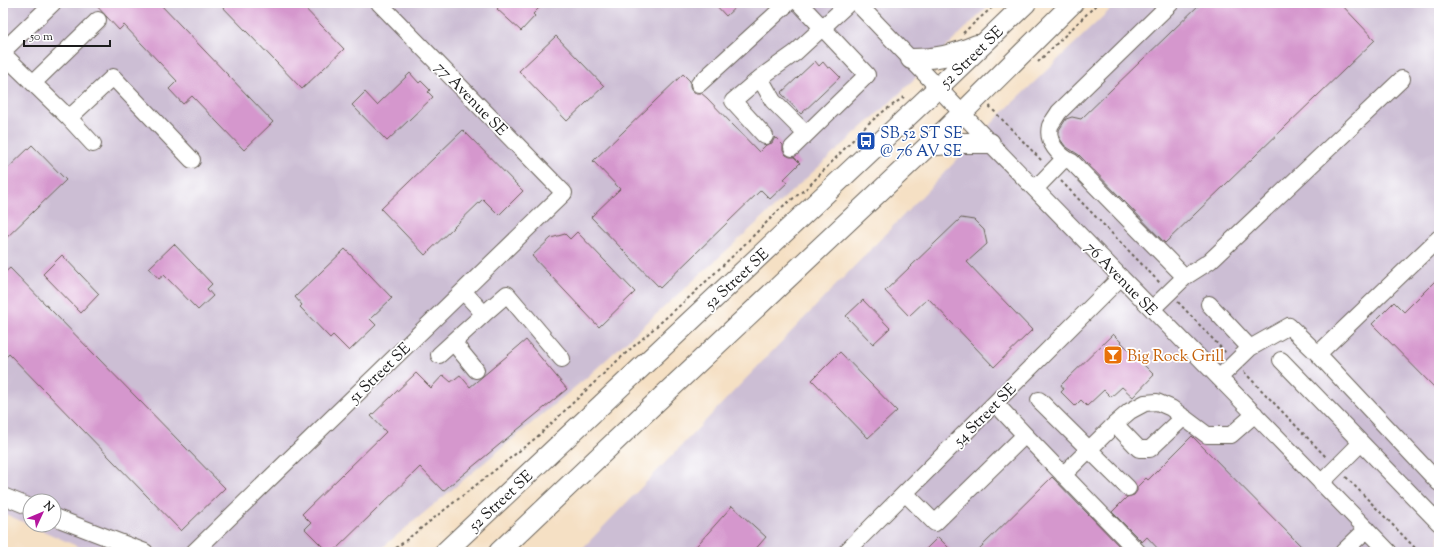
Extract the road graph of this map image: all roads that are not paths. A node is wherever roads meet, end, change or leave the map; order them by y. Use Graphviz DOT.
graph roads {
  1 [pos="53,3"];
  2 [pos="379,3"];
  3 [pos="788,3"];
  4 [pos="799,3"];
  5 [pos="849,3"];
  6 [pos="857,3"];
  7 [pos="1026,3"];
  8 [pos="1073,3"];
  9 [pos="1171,3"];
  10 [pos="98,20"];
  11 [pos="822,28"];
  12 [pos="986,41"];
  13 [pos="3,53"];
  14 [pos="911,59"];
  15 [pos="760,78"];
  16 [pos="1402,79"];
  17 [pos="33,82"];
  18 [pos="700,84"];
  19 [pos="938,87"];
  20 [pos="962,113"];
  21 [pos="68,118"];
  22 [pos="806,134"];
  23 [pos="765,136"];
  24 [pos="990,143"];
  25 [pos="93,144"];
  26 [pos="928,146"];
  27 [pos="792,148"];
  28 [pos="1064,159"];
  29 [pos="192,160"];
  30 [pos="1035,188"];
  31 [pos="564,193"];
  32 [pos="1439,238"];
  33 [pos="1121,277"];
  34 [pos="1184,277"];
  35 [pos="463,291"];
  36 [pos="1209,304"];
  37 [pos="1152,309"];
  38 [pos="484,314"];
  39 [pos="453,342"];
  40 [pos="1250,348"];
  41 [pos="1318,354"];
  42 [pos="438,355"];
  43 [pos="562,359"];
  44 [pos="1281,360"];
  45 [pos="476,370"];
  46 [pos="1219,378"];
  47 [pos="1039,400"];
  48 [pos="995,402"];
  49 [pos="1255,414"];
  50 [pos="1184,417"];
  51 [pos="1115,424"];
  52 [pos="1024,435"];
  53 [pos="1361,444"];
  54 [pos="1089,450"];
  55 [pos="1063,475"];
  56 [pos="1321,483"];
  57 [pos="1439,483"];
  58 [pos="1128,488"];
  59 [pos="905,493"];
  60 [pos="3,496"];
  61 [pos="22,504"];
  62 [pos="62,520"];
  63 [pos="1439,523"];
  64 [pos="1366,529"];
  65 [pos="145,552"];
  66 [pos="194,552"];
  67 [pos="445,552"];
  68 [pos="499,552"];
  69 [pos="846,552"];
  70 [pos="1138,552"];
  71 [pos="1343,552"];
  72 [pos="1389,552"];
  1 -- 13 [label="street"];
  2 -- 31 [label="street, 77 Avenue SE"];
  3 -- 18 [label="street"];
  4 -- 11 [label="street"];
  5 -- 11 [label="street"];
  6 -- 14 [label="street, 76 Avenue SE"];
  7 -- 12 [label="main road, 52 Street SE"];
  8 -- 20 [label="main road, 52 Street SE"];
  9 -- 28 [label="street"];
  10 -- 17 [label="street"];
  11 -- 15 [label="street"];
  11 -- 22 [label="street"];
  12 -- 14 [label="main road"];
  12 -- 19 [label="main road, 52 Street SE"];
  13 -- 17 [label="street"];
  14 -- 19 [label="street, 76 Avenue SE"];
  15 -- 22 [label="street"];
  15 -- 23 [label="street"];
  16 -- 34 [label="street"];
  17 -- 21 [label="street"];
  19 -- 20 [label="street, 76 Avenue SE"];
  19 -- 67 [label="main road, 52 Street SE"];
  20 -- 24 [label="street, 76 Avenue SE"];
  20 -- 26 [label="main road, 52 Street SE"];
  21 -- 25 [label="street"];
  21 -- 29 [label="street"];
  22 -- 27 [label="street"];
  24 -- 26 [label="main road"];
  24 -- 30 [label="street, 76 Avenue SE"];
  26 -- 68 [label="main road, 52 Street SE"];
  28 -- 30 [label="street"];
  28 -- 34 [label="street"];
  30 -- 33 [label="street, 76 Avenue SE"];
  31 -- 35 [label="street, 51 Street SE"];
  32 -- 41 [label="street"];
  33 -- 37 [label="street, 76 Avenue SE"];
  33 -- 48 [label="street, 54 Street SE"];
  34 -- 37 [label="street"];
  35 -- 38 [label="street"];
  35 -- 66 [label="street, 51 Street SE"];
  36 -- 40 [label="street"];
  37 -- 46 [label="street, 76 Avenue SE"];
  38 -- 39 [label="street"];
  38 -- 43 [label="street"];
  39 -- 42 [label="street"];
  39 -- 45 [label="street"];
  40 -- 41 [label="street"];
  40 -- 46 [label="street"];
  41 -- 57 [label="street"];
  44 -- 53 [label="street"];
  46 -- 49 [label="street, 76 Avenue SE"];
  47 -- 54 [label="street"];
  48 -- 52 [label="street"];
  48 -- 59 [label="street, 54 Street SE"];
  49 -- 50 [label="street"];
  49 -- 56 [label="street, 76 Avenue SE"];
  50 -- 51 [label="street"];
  50 -- 51 [label="street"];
  51 -- 54 [label="street"];
  52 -- 55 [label="street"];
  52 -- 59 [label="street"];
  53 -- 56 [label="street"];
  53 -- 63 [label="street"];
  54 -- 55 [label="street"];
  54 -- 58 [label="street"];
  55 -- 70 [label="street"];
  56 -- 64 [label="street, 76 Avenue SE"];
  59 -- 69 [label="street, 54 Street SE"];
  60 -- 61 [label="street"];
  62 -- 65 [label="street"];
  64 -- 71 [label="street"];
  64 -- 72 [label="street, 76 Avenue SE"];
}
